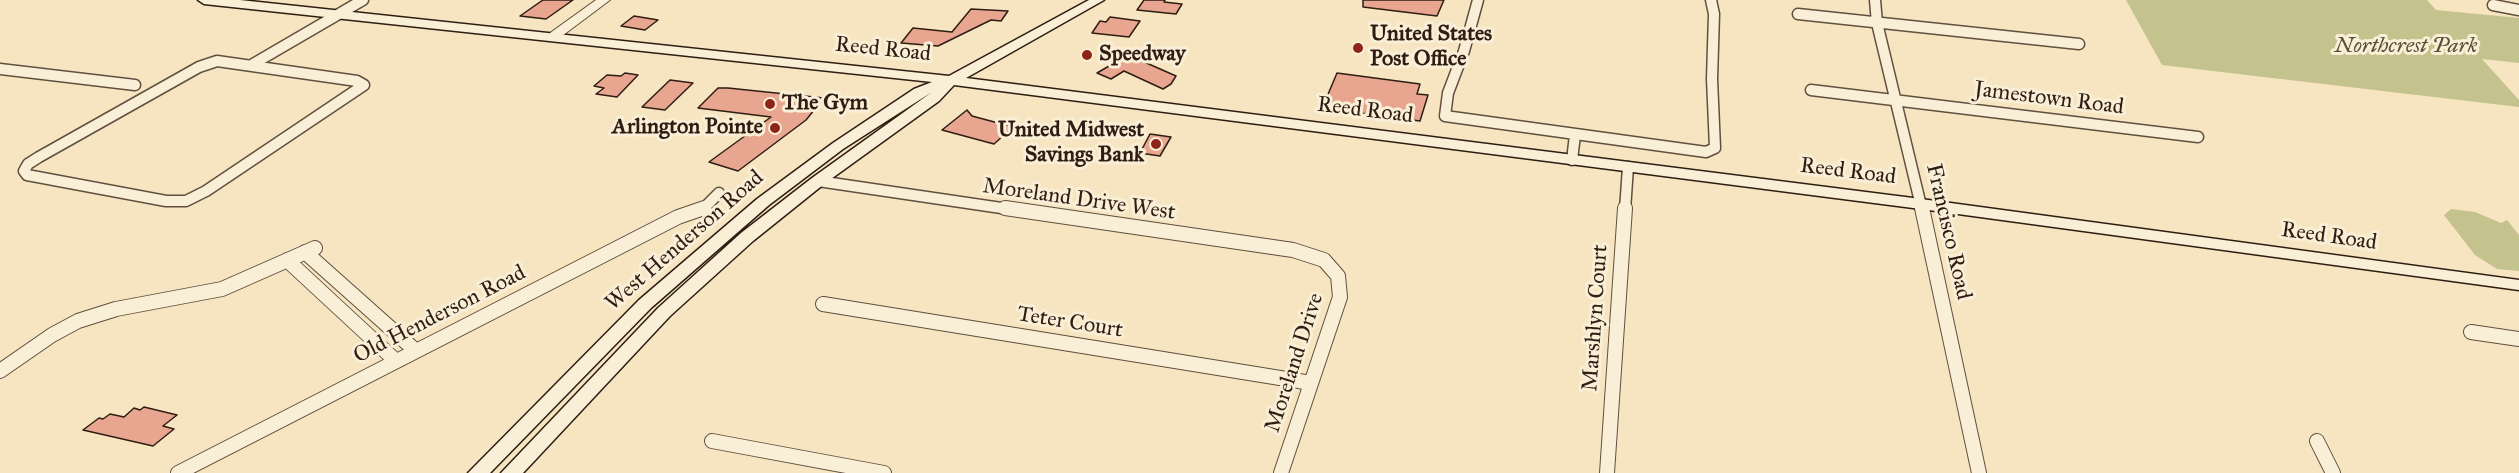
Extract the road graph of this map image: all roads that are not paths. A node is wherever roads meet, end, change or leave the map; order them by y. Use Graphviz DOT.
graph roads {
  1 [pos="204,0"];
  2 [pos="363,0"];
  3 [pos="604,0"];
  4 [pos="1098,0"];
  5 [pos="1478,0"];
  6 [pos="1711,0"];
  7 [pos="1875,0"];
  8 [pos="2490,3"];
  9 [pos="2519,9"];
  10 [pos="2501,13"];
  11 [pos="339,14"];
  12 [pos="1798,14"];
  13 [pos="1877,22"];
  14 [pos="554,36"];
  15 [pos="2079,44"];
  16 [pos="253,64"];
  17 [pos="0,69"];
  18 [pos="951,80"];
  19 [pos="135,85"];
  20 [pos="1811,90"];
  21 [pos="1896,101"];
  22 [pos="1575,135"];
  23 [pos="2198,137"];
  24 [pos="838,146"];
  25 [pos="1572,160"];
  26 [pos="1628,167"];
  27 [pos="818,181"];
  28 [pos="770,184"];
  29 [pos="719,193"];
  30 [pos="1921,204"];
  31 [pos="287,260"];
  32 [pos="1332,267"];
  33 [pos="2519,285"];
  34 [pos="823,304"];
  35 [pos="2471,332"];
  36 [pos="2519,339"];
  37 [pos="416,351"];
  38 [pos="396,361"];
  39 [pos="0,370"];
  40 [pos="1311,383"];
  41 [pos="712,441"];
  42 [pos="2317,441"];
  43 [pos="178,473"];
  44 [pos="478,473"];
  45 [pos="511,473"];
  46 [pos="884,473"];
  47 [pos="1281,473"];
  48 [pos="1607,473"];
  49 [pos="1979,473"];
  50 [pos="2333,473"];
  1 -- 11 [label="main road, Reed Road"];
  2 -- 11 [label="street"];
  3 -- 14 [label="street"];
  4 -- 18 [label="main road, West Henderson Road"];
  5 -- 22 [label="street"];
  6 -- 22 [label="street"];
  7 -- 13 [label="street, Francisco Road"];
  8 -- 9 [label="street"];
  8 -- 10 [label="street"];
  11 -- 14 [label="main road, Reed Road"];
  11 -- 16 [label="street"];
  12 -- 13 [label="street"];
  13 -- 15 [label="street"];
  13 -- 21 [label="street, Francisco Road"];
  14 -- 18 [label="main road, Reed Road"];
  16 -- 16 [label="street"];
  17 -- 19 [label="street"];
  18 -- 24 [label="main road, West Henderson Road"];
  18 -- 25 [label="main road, Reed Road"];
  18 -- 27 [label="main road, West Henderson Road"];
  20 -- 21 [label="street, Jamestown Road"];
  21 -- 23 [label="street, Jamestown Road"];
  21 -- 30 [label="street, Francisco Road"];
  22 -- 25 [label="street"];
  24 -- 28 [label="main road"];
  24 -- 44 [label="main road, West Henderson Road"];
  25 -- 26 [label="main road, Reed Road"];
  26 -- 30 [label="main road, Reed Road"];
  26 -- 48 [label="street, Marshlyn Court"];
  27 -- 32 [label="street, Moreland Drive West"];
  27 -- 45 [label="main road, West Henderson Road"];
  29 -- 37 [label="street, Old Henderson Road"];
  30 -- 33 [label="main road, Reed Road"];
  30 -- 49 [label="street, Francisco Road"];
  31 -- 37 [label="street"];
  31 -- 38 [label="street"];
  31 -- 39 [label="street"];
  32 -- 40 [label="street, Moreland Drive"];
  34 -- 40 [label="street, Teter Court"];
  35 -- 36 [label="street"];
  37 -- 38 [label="street, Old Henderson Road"];
  38 -- 43 [label="street, Old Henderson Road"];
  40 -- 47 [label="street, Moreland Drive"];
  41 -- 46 [label="street"];
  42 -- 50 [label="street"];
}
